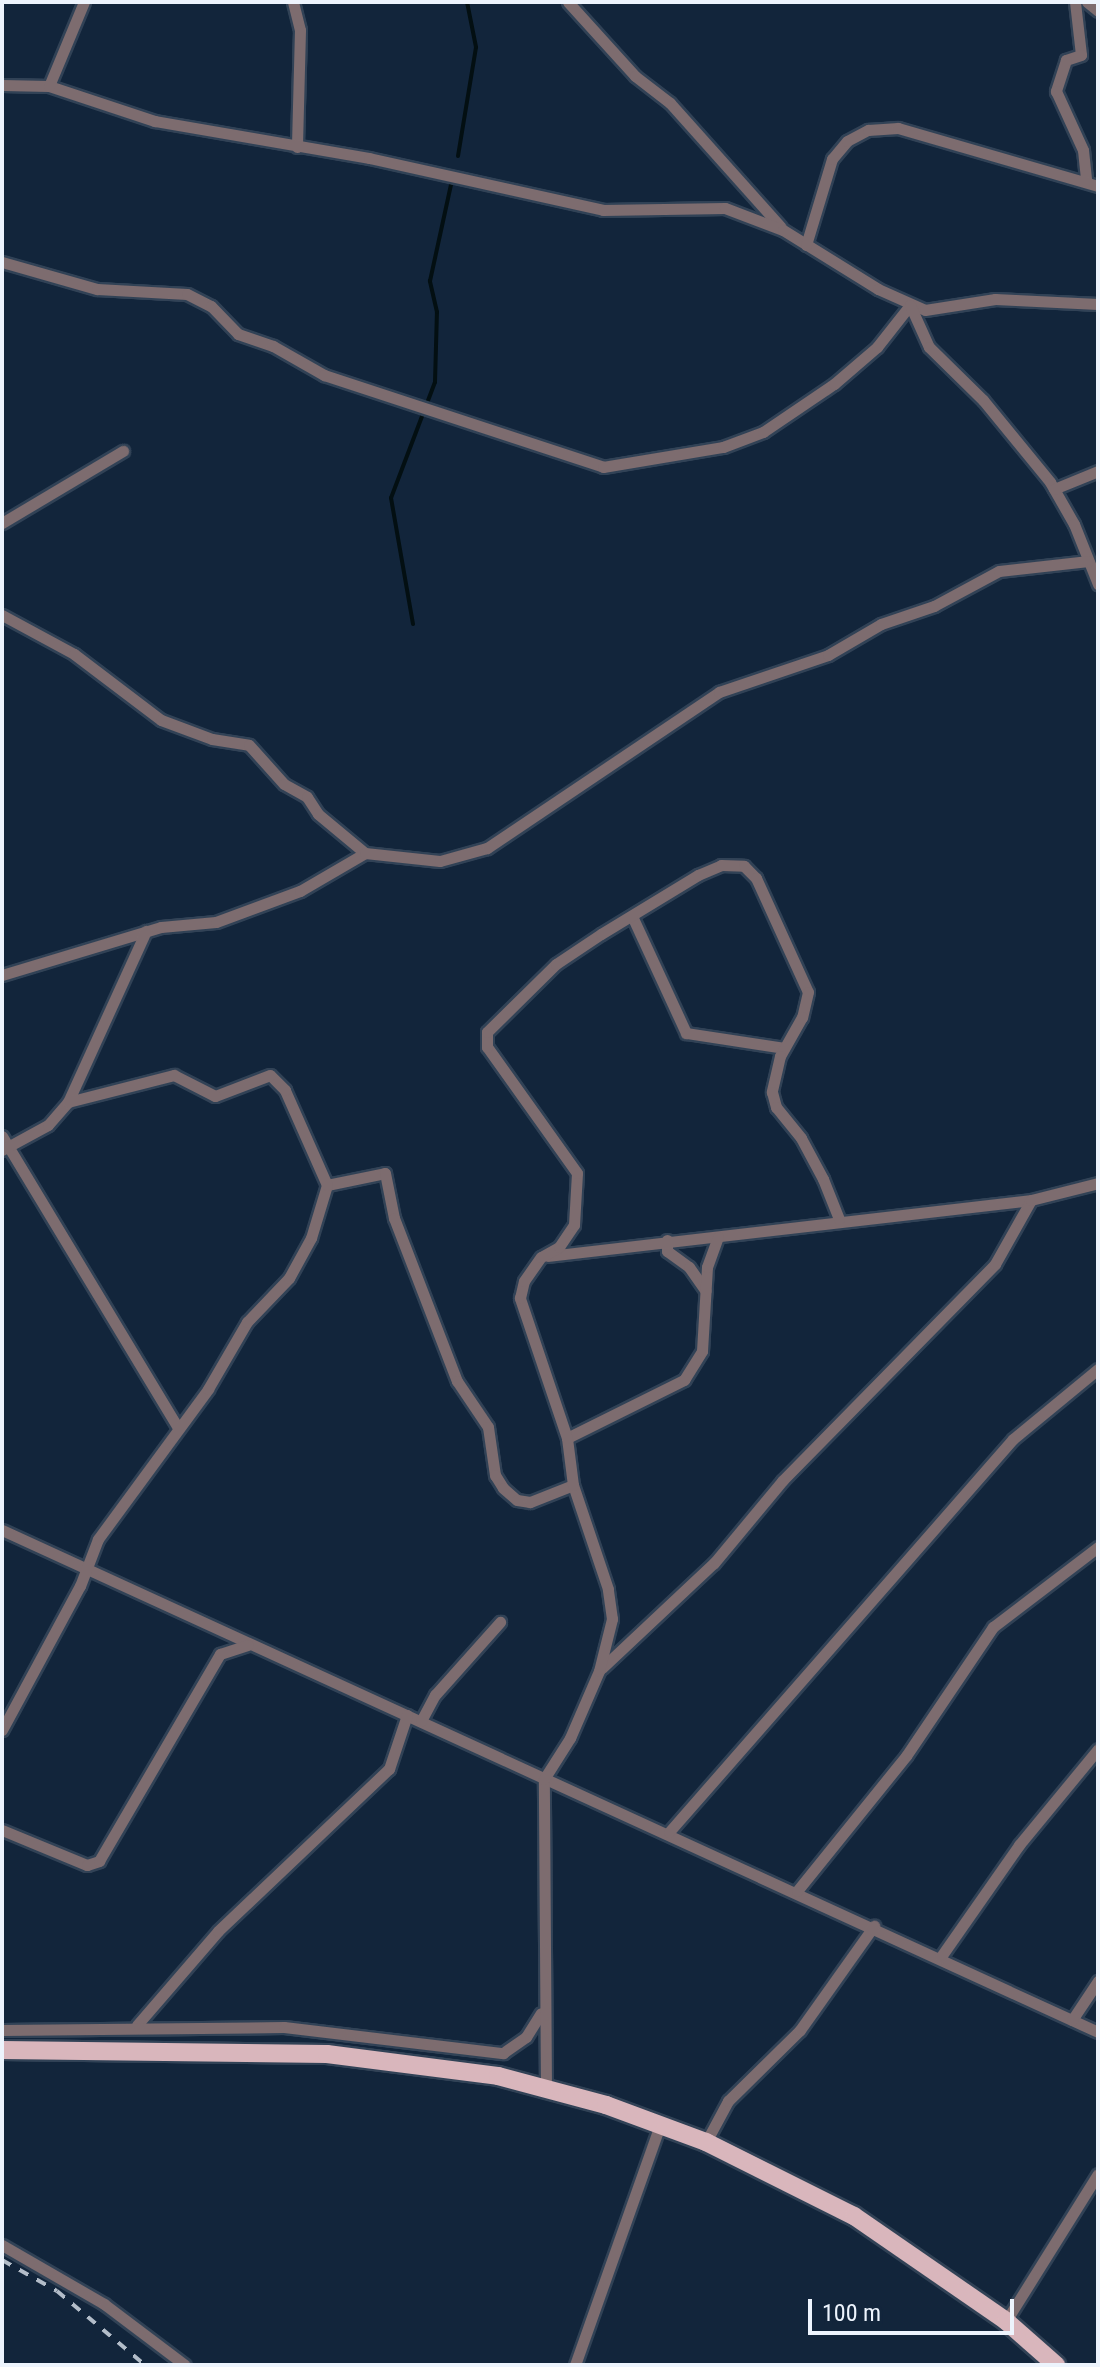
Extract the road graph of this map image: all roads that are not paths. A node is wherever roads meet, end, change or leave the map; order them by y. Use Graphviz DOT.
graph roads {
  1 [pos="84,2"];
  2 [pos="293,2"];
  3 [pos="568,2"];
  4 [pos="1075,2"];
  5 [pos="1087,2"];
  6 [pos="1098,11"];
  7 [pos="2,85"];
  8 [pos="49,86"];
  9 [pos="297,147"];
  10 [pos="1086,180"];
  11 [pos="1098,186"];
  12 [pos="783,230"];
  13 [pos="806,245"];
  14 [pos="2,262"];
  15 [pos="1098,304"];
  16 [pos="910,305"];
  17 [pos="123,451"];
  18 [pos="1098,471"];
  19 [pos="1054,489"];
  20 [pos="2,523"];
  21 [pos="1088,561"];
  22 [pos="1098,584"];
  23 [pos="2,615"];
  24 [pos="365,853"];
  25 [pos="632,916"];
  26 [pos="146,931"];
  27 [pos="2,975"];
  28 [pos="784,1048"];
  29 [pos="68,1102"];
  30 [pos="4,1144"];
  31 [pos="1098,1183"];
  32 [pos="327,1185"];
  33 [pos="1031,1200"];
  34 [pos="839,1219"];
  35 [pos="718,1237"];
  36 [pos="667,1240"];
  37 [pos="541,1257"];
  38 [pos="706,1291"];
  39 [pos="1098,1369"];
  40 [pos="178,1428"];
  41 [pos="567,1438"];
  42 [pos="573,1485"];
  43 [pos="4,1535"];
  44 [pos="1098,1547"];
  45 [pos="86,1568"];
  46 [pos="500,1622"];
  47 [pos="249,1644"];
  48 [pos="599,1671"];
  49 [pos="407,1715"];
  50 [pos="421,1721"];
  51 [pos="2,1730"];
  52 [pos="1098,1749"];
  53 [pos="544,1779"];
  54 [pos="2,1830"];
  55 [pos="669,1832"];
  56 [pos="797,1891"];
  57 [pos="874,1926"];
  58 [pos="940,1958"];
  59 [pos="1098,1981"];
  60 [pos="541,2012"];
  61 [pos="1072,2020"];
  62 [pos="137,2025"];
  63 [pos="2,2030"];
  64 [pos="1098,2032"];
  65 [pos="2,2050"];
  66 [pos="546,2089"];
  67 [pos="660,2125"];
  68 [pos="706,2142"];
  69 [pos="1098,2174"];
  70 [pos="2,2245"];
  71 [pos="1006,2321"];
  72 [pos="185,2365"];
  73 [pos="575,2365"];
  74 [pos="1056,2365"];
  1 -- 8 [label="street"];
  2 -- 9 [label="street"];
  3 -- 12 [label="street"];
  4 -- 10 [label="street"];
  5 -- 6 [label="street"];
  7 -- 8 [label="street"];
  8 -- 9 [label="street"];
  9 -- 12 [label="street"];
  10 -- 11 [label="street"];
  10 -- 13 [label="street"];
  12 -- 13 [label="street"];
  13 -- 16 [label="street"];
  14 -- 16 [label="street"];
  15 -- 16 [label="street"];
  16 -- 19 [label="street"];
  17 -- 20 [label="street"];
  18 -- 19 [label="street"];
  19 -- 21 [label="street"];
  21 -- 22 [label="street"];
  21 -- 24 [label="street"];
  23 -- 24 [label="street"];
  24 -- 26 [label="street"];
  25 -- 28 [label="street"];
  25 -- 28 [label="street"];
  25 -- 37 [label="street"];
  26 -- 27 [label="street"];
  26 -- 29 [label="street"];
  28 -- 34 [label="street"];
  29 -- 30 [label="street"];
  29 -- 32 [label="street"];
  30 -- 40 [label="street"];
  31 -- 33 [label="street"];
  32 -- 40 [label="street"];
  32 -- 42 [label="street"];
  33 -- 34 [label="street"];
  33 -- 48 [label="street"];
  34 -- 35 [label="street"];
  35 -- 36 [label="street"];
  35 -- 38 [label="street"];
  36 -- 37 [label="street"];
  36 -- 38 [label="street"];
  37 -- 41 [label="street"];
  38 -- 41 [label="street"];
  39 -- 55 [label="street"];
  40 -- 45 [label="street"];
  41 -- 42 [label="street"];
  42 -- 48 [label="street"];
  43 -- 45 [label="street"];
  44 -- 56 [label="street"];
  45 -- 47 [label="street"];
  45 -- 51 [label="street"];
  46 -- 50 [label="street"];
  47 -- 49 [label="street"];
  47 -- 54 [label="street"];
  48 -- 53 [label="street"];
  49 -- 50 [label="street"];
  49 -- 62 [label="street"];
  50 -- 53 [label="street"];
  52 -- 58 [label="street"];
  53 -- 55 [label="street"];
  53 -- 60 [label="street"];
  55 -- 56 [label="street"];
  56 -- 57 [label="street"];
  57 -- 58 [label="street"];
  57 -- 68 [label="street"];
  58 -- 61 [label="street"];
  59 -- 61 [label="street"];
  60 -- 62 [label="street"];
  60 -- 66 [label="street"];
  61 -- 64 [label="street"];
  62 -- 63 [label="street"];
  65 -- 66 [label="main road"];
  66 -- 67 [label="main road"];
  67 -- 68 [label="main road"];
  67 -- 73 [label="street"];
  68 -- 71 [label="main road"];
  69 -- 71 [label="street"];
  70 -- 72 [label="street"];
  71 -- 74 [label="main road"];
}
